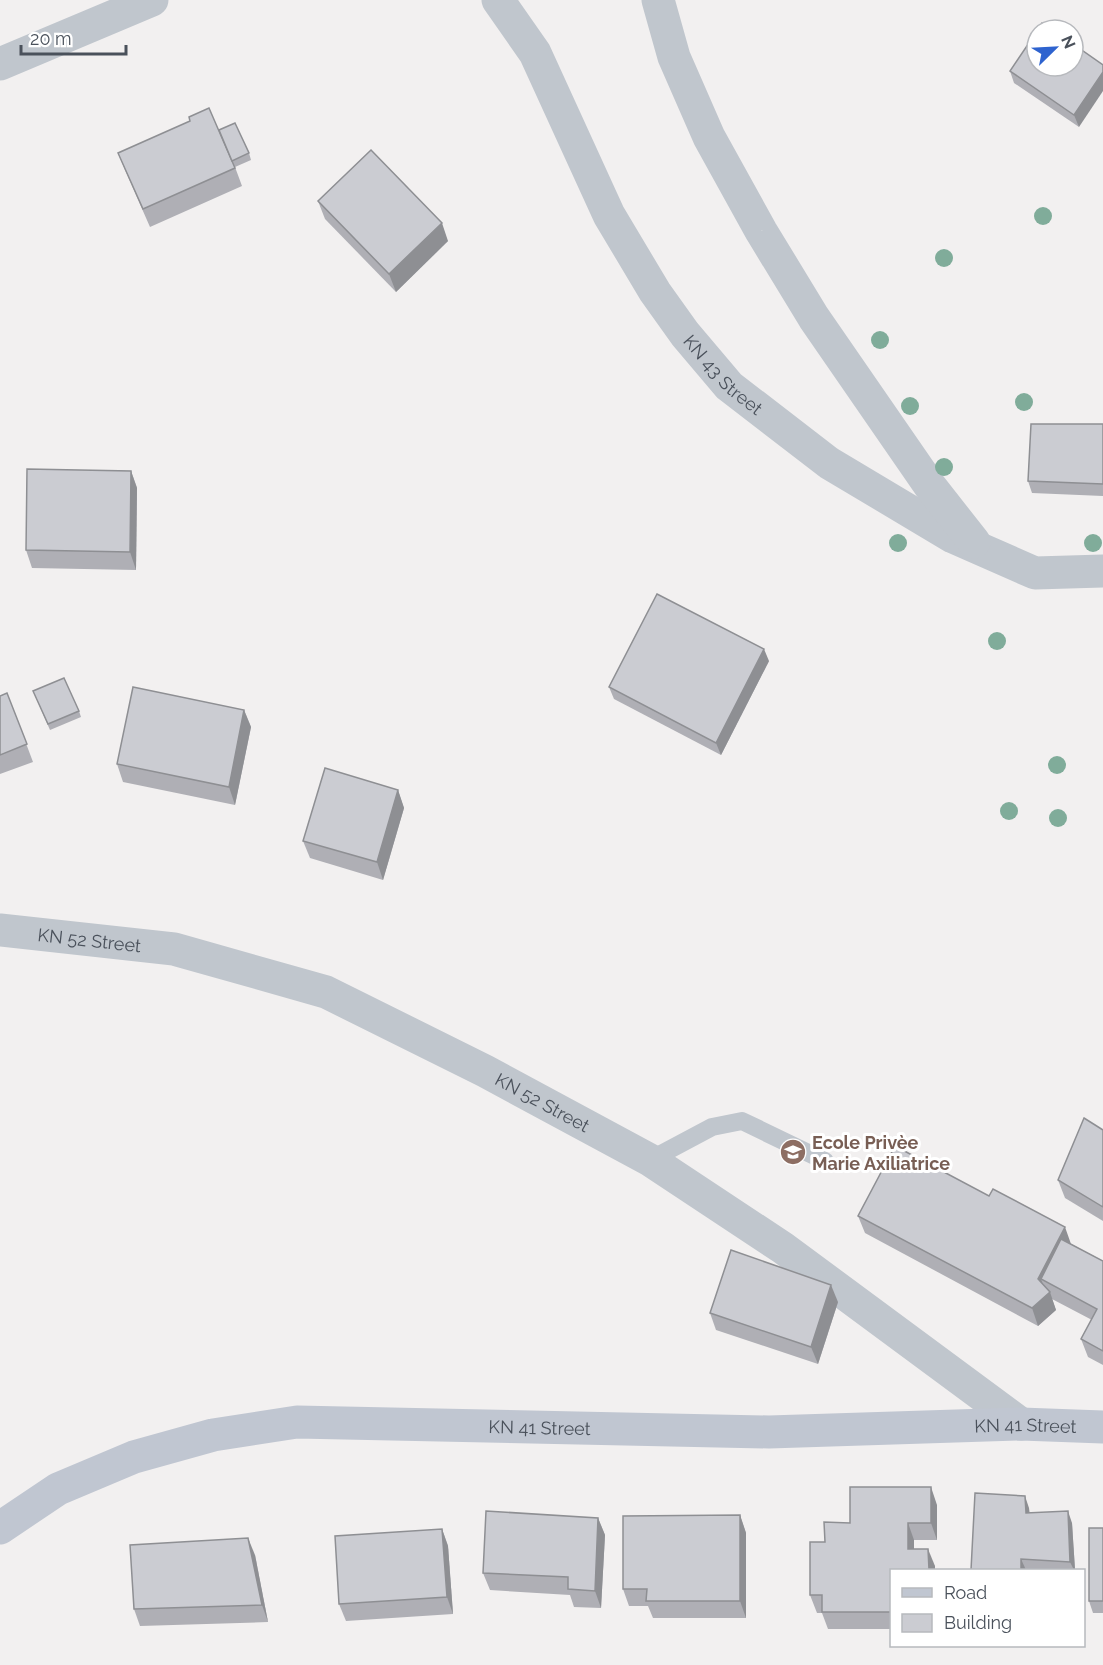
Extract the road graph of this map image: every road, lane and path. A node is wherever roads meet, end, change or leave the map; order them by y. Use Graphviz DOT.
graph roads {
  1 [pos="152,0"];
  2 [pos="498,0"];
  3 [pos="658,0"];
  4 [pos="0,64"];
  5 [pos="986,561"];
  6 [pos="1103,571"];
  7 [pos="0,930"];
  8 [pos="650,1160"];
  9 [pos="825,1161"];
  10 [pos="1021,1424"];
  11 [pos="1103,1427"];
  12 [pos="0,1528"];
  1 -- 4 [label="street"];
  2 -- 5 [label="street, KN 43 Street"];
  3 -- 5 [label="street"];
  5 -- 6 [label="street, KN 43 Street"];
  7 -- 8 [label="street, KN 52 Street"];
  8 -- 9 [label="lane"];
  8 -- 10 [label="street, KN 52 Street"];
  10 -- 11 [label="main road, KN 41 Street"];
  10 -- 12 [label="main road, KN 41 Street"];
}
